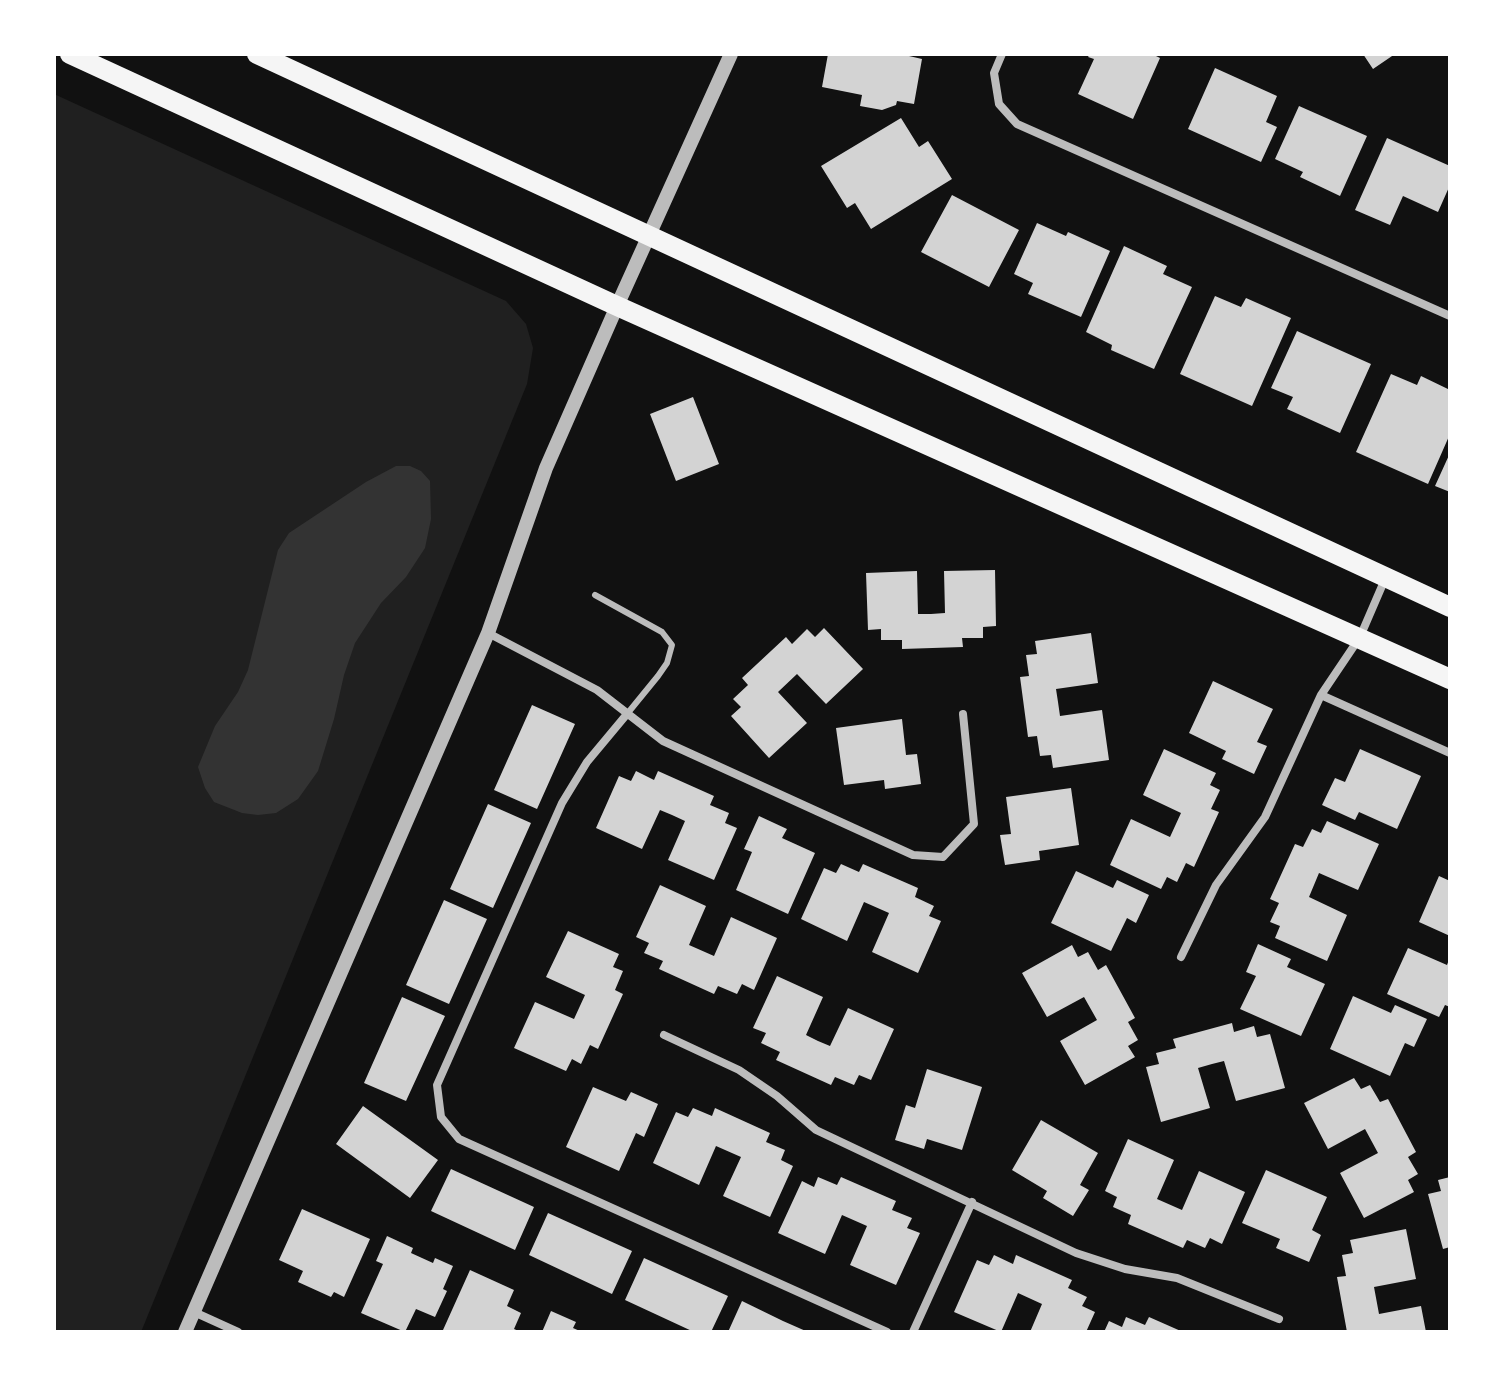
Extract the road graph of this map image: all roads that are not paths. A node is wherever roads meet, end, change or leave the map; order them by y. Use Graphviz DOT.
graph roads {
  1 [pos="70,54"];
  2 [pos="257,54"];
  3 [pos="731,54"];
  4 [pos="1002,54"];
  5 [pos="648,236"];
  6 [pos="617,306"];
  7 [pos="1450,316"];
  8 [pos="1385,578"];
  9 [pos="595,595"];
  10 [pos="1450,607"];
  11 [pos="488,633"];
  12 [pos="1360,637"];
  13 [pos="1450,679"];
  14 [pos="1321,695"];
  15 [pos="627,714"];
  16 [pos="963,714"];
  17 [pos="1450,753"];
  18 [pos="1181,957"];
  19 [pos="664,1035"];
  20 [pos="972,1202"];
  21 [pos="194,1312"];
  22 [pos="1279,1319"];
  23 [pos="185,1332"];
  24 [pos="238,1332"];
  25 [pos="887,1332"];
  26 [pos="913,1332"];
  1 -- 6 [label="main road"];
  2 -- 5 [label="main road"];
  3 -- 5 [label="street"];
  4 -- 7 [label="street"];
  5 -- 6 [label="street"];
  5 -- 8 [label="main road"];
  6 -- 11 [label="street"];
  6 -- 12 [label="main road"];
  8 -- 10 [label="main road"];
  8 -- 12 [label="street"];
  9 -- 15 [label="lane"];
  11 -- 15 [label="street"];
  11 -- 21 [label="street"];
  12 -- 13 [label="main road"];
  12 -- 14 [label="street"];
  14 -- 17 [label="street"];
  14 -- 18 [label="street"];
  15 -- 16 [label="street"];
  15 -- 25 [label="street"];
  19 -- 20 [label="street"];
  20 -- 22 [label="street"];
  20 -- 26 [label="street"];
  21 -- 23 [label="street"];
  21 -- 24 [label="street"];
}
